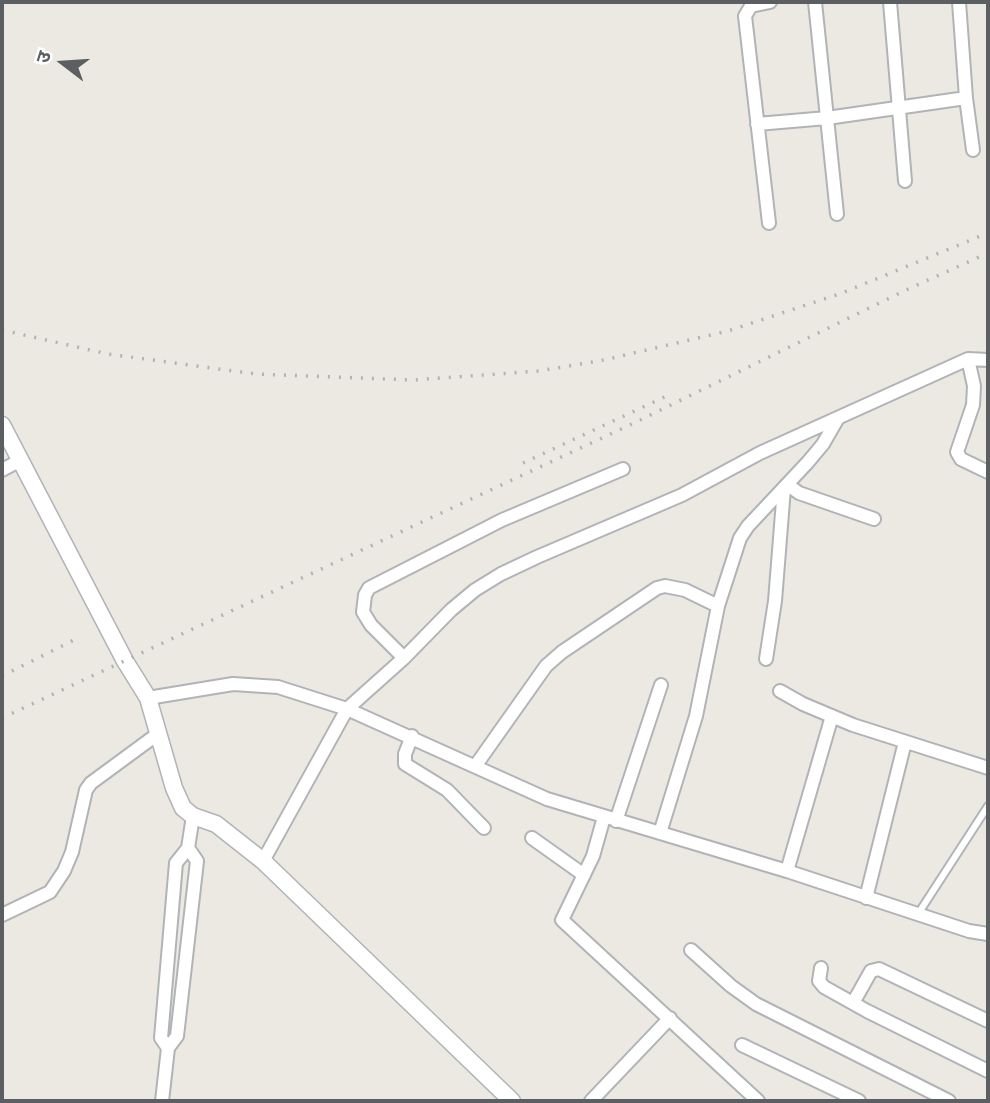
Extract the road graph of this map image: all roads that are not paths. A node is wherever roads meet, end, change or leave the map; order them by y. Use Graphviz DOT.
graph roads {
  1 [pos="770,2"];
  2 [pos="815,2"];
  3 [pos="890,2"];
  4 [pos="959,2"];
  5 [pos="966,98"];
  6 [pos="898,107"];
  7 [pos="827,118"];
  8 [pos="757,124"];
  9 [pos="973,150"];
  10 [pos="905,181"];
  11 [pos="837,214"];
  12 [pos="769,223"];
  13 [pos="968,359"];
  14 [pos="988,360"];
  15 [pos="838,418"];
  16 [pos="2,425"];
  17 [pos="19,461"];
  18 [pos="623,469"];
  19 [pos="2,470"];
  20 [pos="988,472"];
  21 [pos="786,487"];
  22 [pos="874,519"];
  23 [pos="718,606"];
  24 [pos="404,658"];
  25 [pos="766,659"];
  26 [pos="661,685"];
  27 [pos="780,691"];
  28 [pos="148,698"];
  29 [pos="347,709"];
  30 [pos="832,716"];
  31 [pos="159,733"];
  32 [pos="412,736"];
  33 [pos="905,742"];
  34 [pos="476,765"];
  35 [pos="988,768"];
  36 [pos="988,806"];
  37 [pos="193,816"];
  38 [pos="610,819"];
  39 [pos="484,828"];
  40 [pos="660,833"];
  41 [pos="532,838"];
  42 [pos="188,848"];
  43 [pos="262,861"];
  44 [pos="787,871"];
  45 [pos="584,875"];
  46 [pos="866,898"];
  47 [pos="918,914"];
  48 [pos="2,915"];
  49 [pos="988,934"];
  50 [pos="691,950"];
  51 [pos="821,968"];
  52 [pos="853,1003"];
  53 [pos="670,1018"];
  54 [pos="988,1021"];
  55 [pos="742,1045"];
  56 [pos="168,1048"];
  57 [pos="988,1071"];
  58 [pos="162,1101"];
  59 [pos="512,1101"];
  60 [pos="591,1101"];
  61 [pos="758,1101"];
  62 [pos="859,1101"];
  63 [pos="949,1101"];
  1 -- 8 [label="street"];
  2 -- 7 [label="street"];
  3 -- 6 [label="street"];
  4 -- 5 [label="street"];
  5 -- 6 [label="street"];
  5 -- 9 [label="street"];
  6 -- 7 [label="street"];
  6 -- 10 [label="street"];
  7 -- 8 [label="street"];
  7 -- 11 [label="street"];
  8 -- 12 [label="street"];
  13 -- 14 [label="street"];
  13 -- 15 [label="street"];
  13 -- 20 [label="street"];
  15 -- 21 [label="street"];
  15 -- 24 [label="street"];
  16 -- 17 [label="street"];
  17 -- 19 [label="street"];
  17 -- 28 [label="street"];
  18 -- 24 [label="street"];
  21 -- 22 [label="street"];
  21 -- 23 [label="street"];
  21 -- 25 [label="street"];
  23 -- 34 [label="street"];
  23 -- 40 [label="street"];
  24 -- 29 [label="street"];
  26 -- 38 [label="street"];
  27 -- 30 [label="street"];
  28 -- 29 [label="street"];
  28 -- 31 [label="street"];
  29 -- 32 [label="street"];
  29 -- 43 [label="street"];
  30 -- 33 [label="street"];
  30 -- 44 [label="street"];
  31 -- 37 [label="street"];
  31 -- 48 [label="street"];
  32 -- 34 [label="street"];
  32 -- 39 [label="street"];
  33 -- 35 [label="street"];
  33 -- 46 [label="street"];
  34 -- 38 [label="street"];
  36 -- 47 [label="lane"];
  37 -- 42 [label="street"];
  37 -- 43 [label="street"];
  38 -- 40 [label="street"];
  38 -- 45 [label="street"];
  40 -- 44 [label="street"];
  41 -- 45 [label="street"];
  42 -- 56 [label="street"];
  42 -- 56 [label="street"];
  43 -- 59 [label="street"];
  44 -- 46 [label="street"];
  45 -- 53 [label="street"];
  46 -- 47 [label="street"];
  47 -- 49 [label="street"];
  50 -- 63 [label="street"];
  51 -- 52 [label="street"];
  52 -- 54 [label="street"];
  52 -- 57 [label="street"];
  53 -- 60 [label="street"];
  53 -- 61 [label="street"];
  55 -- 62 [label="street"];
  56 -- 58 [label="street"];
}
